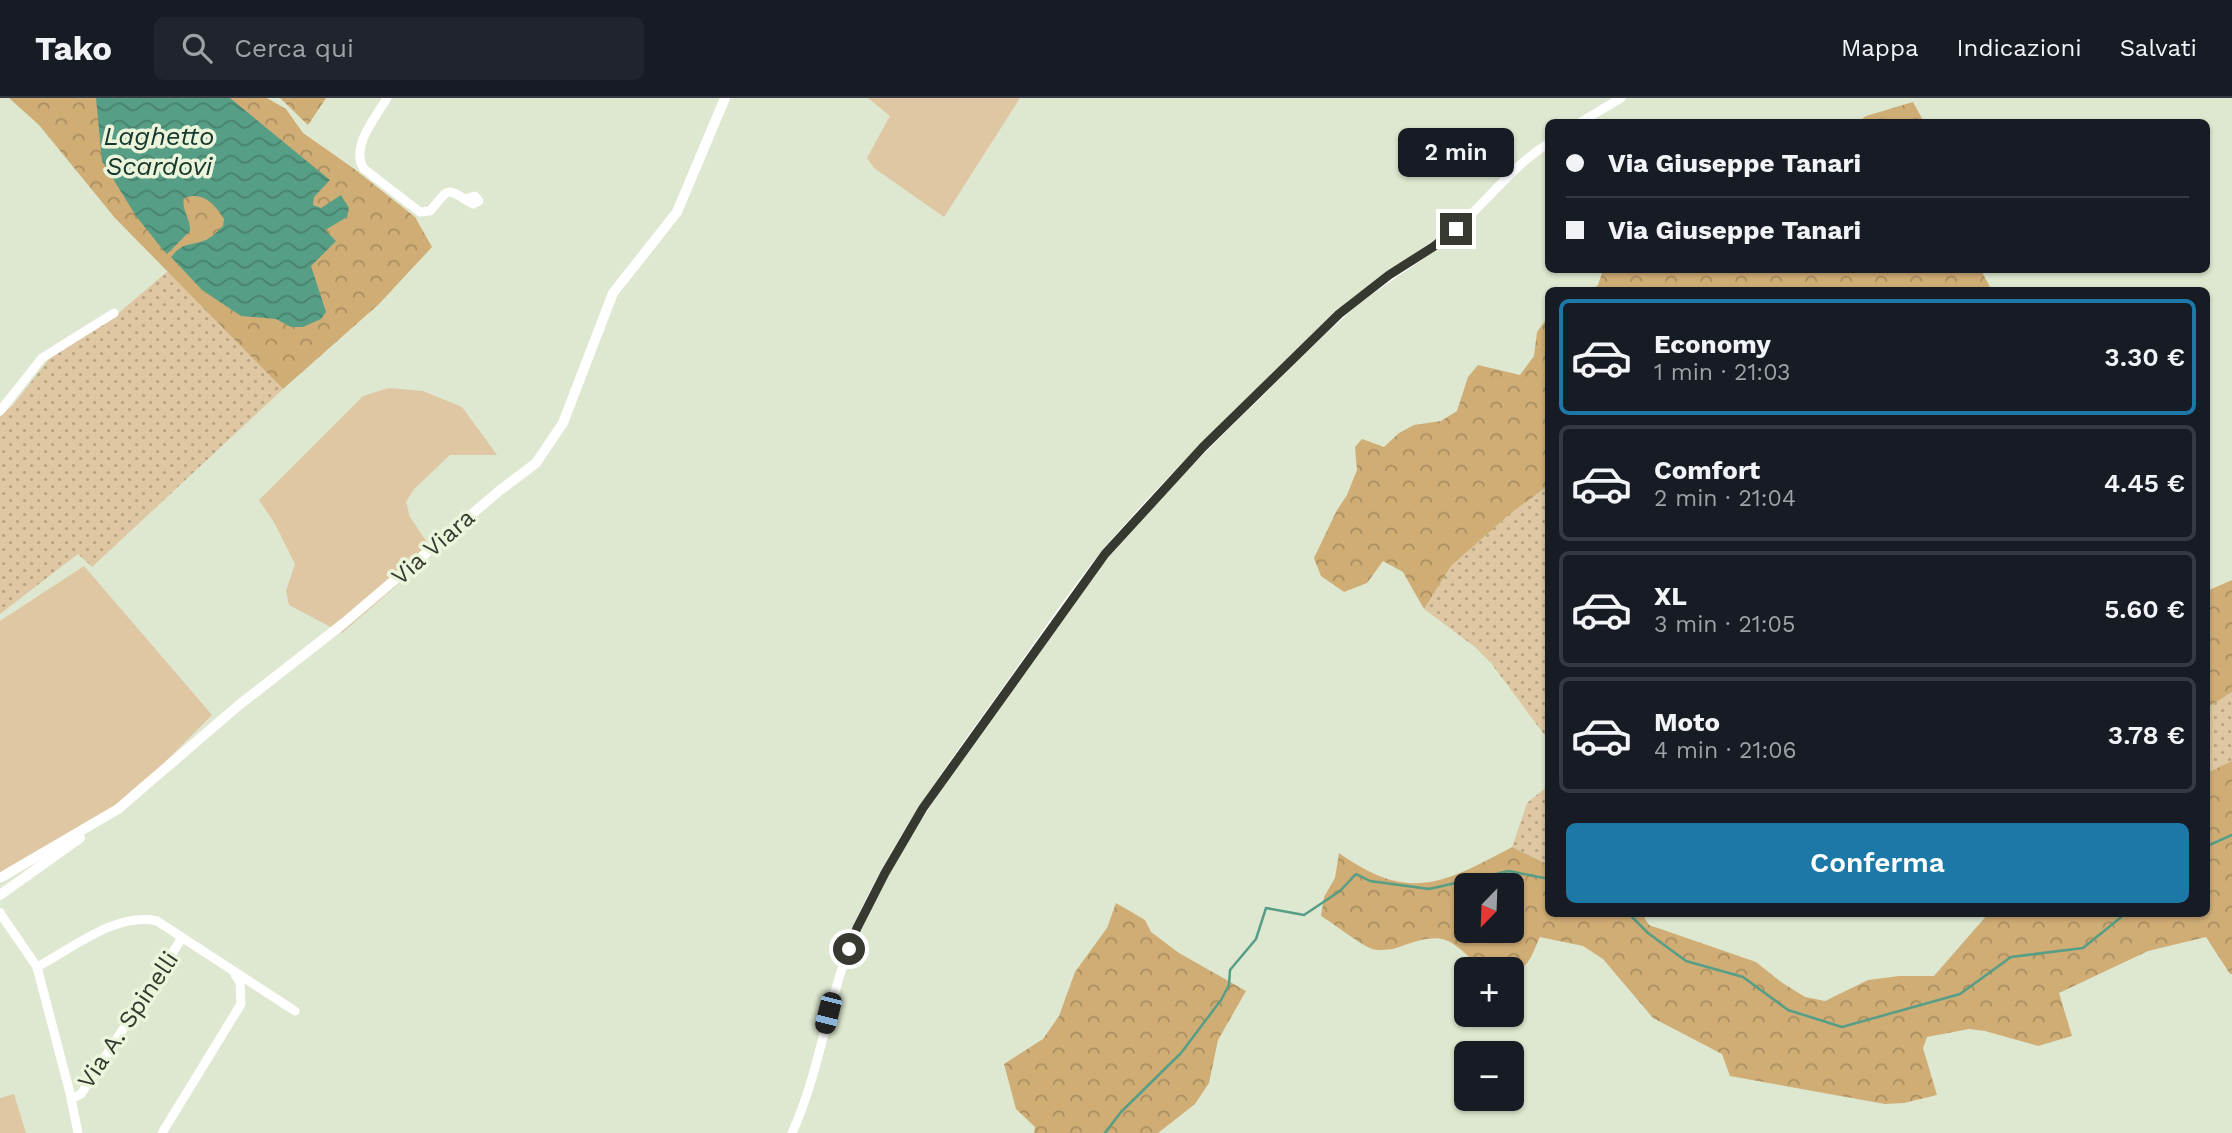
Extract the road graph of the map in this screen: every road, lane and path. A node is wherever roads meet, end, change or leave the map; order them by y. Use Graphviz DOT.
graph roads {
  1 [pos="387,98"];
  2 [pos="725,98"];
  3 [pos="1621,98"];
  4 [pos="1586,119"];
  5 [pos="1545,146"];
  6 [pos="464,199"];
  7 [pos="114,313"];
  8 [pos="0,411"];
  9 [pos="88,827"];
  10 [pos="0,878"];
  11 [pos="0,895"];
  12 [pos="0,913"];
  13 [pos="182,938"];
  14 [pos="37,967"];
  15 [pos="232,970"];
  16 [pos="295,1011"];
  17 [pos="71,1099"];
  18 [pos="78,1133"];
  19 [pos="162,1133"];
  20 [pos="792,1133"];
  1 -- 6 [label="street"];
  2 -- 9 [label="main road, Via Viara"];
  3 -- 4 [label="street"];
  5 -- 20 [label="street"];
  7 -- 8 [label="street"];
  9 -- 10 [label="main road, Via Viara"];
  9 -- 11 [label="main road"];
  12 -- 14 [label="street"];
  13 -- 14 [label="street"];
  13 -- 15 [label="street"];
  13 -- 17 [label="street, Via A. Spinelli"];
  14 -- 17 [label="street"];
  15 -- 16 [label="street"];
  15 -- 19 [label="street"];
  17 -- 18 [label="street"];
}
